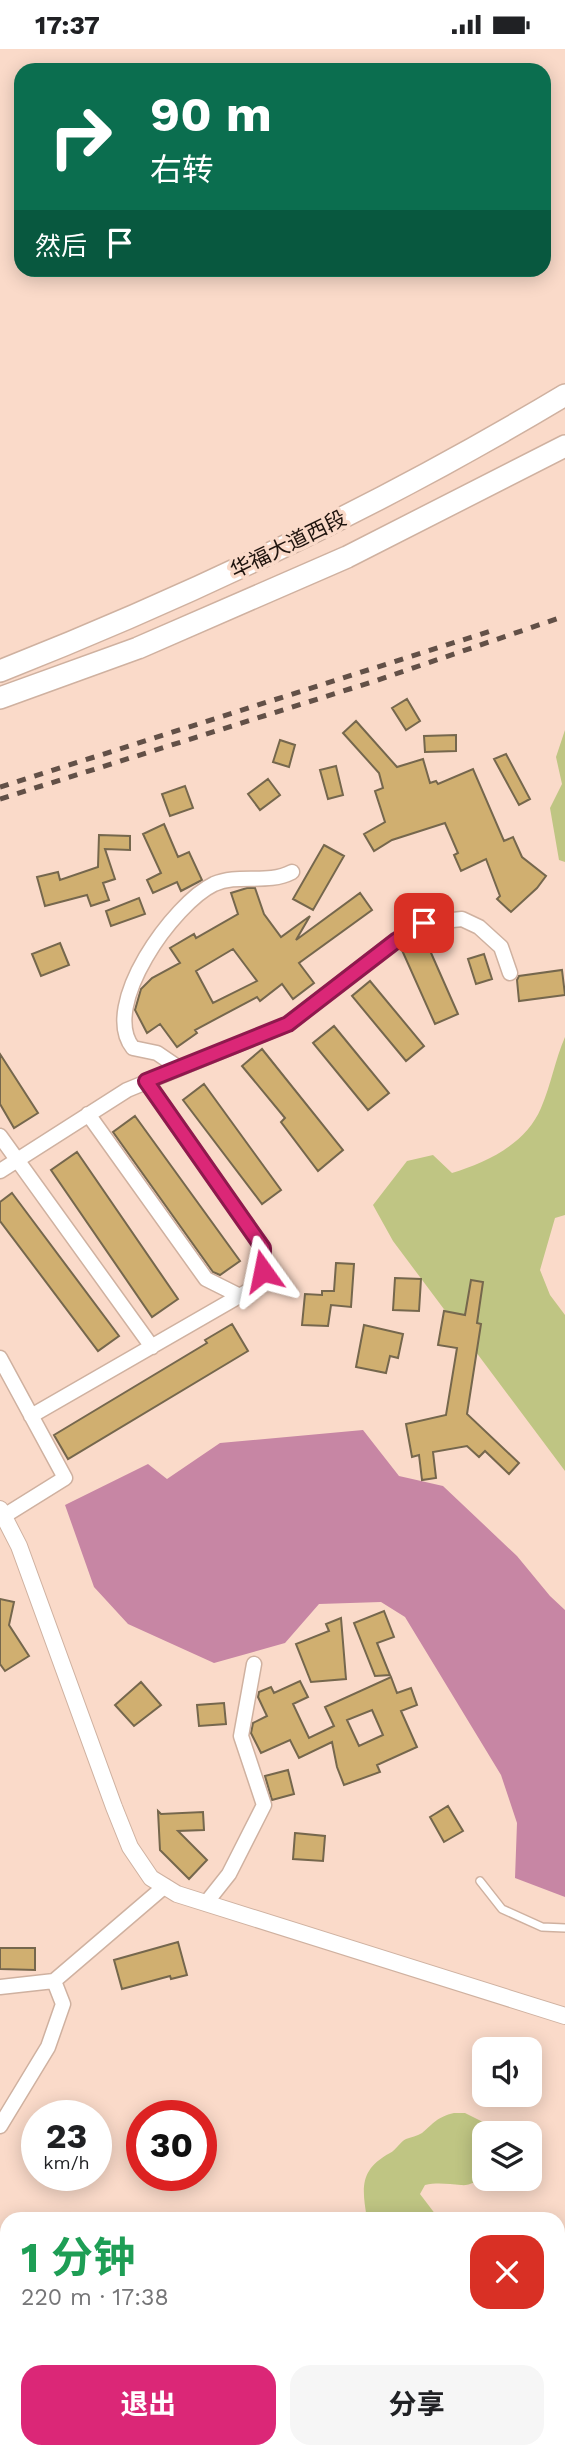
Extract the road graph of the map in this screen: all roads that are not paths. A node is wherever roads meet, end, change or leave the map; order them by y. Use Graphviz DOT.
graph roads {
  1 [pos="565,395"];
  2 [pos="565,446"];
  3 [pos="0,671"];
  4 [pos="0,698"];
  5 [pos="292,872"];
  6 [pos="510,973"];
  7 [pos="179,1068"];
  8 [pos="146,1081"];
  9 [pos="88,1114"];
  10 [pos="0,1136"];
  11 [pos="16,1161"];
  12 [pos="0,1171"];
  13 [pos="240,1296"];
  14 [pos="152,1347"];
  15 [pos="0,1358"];
  16 [pos="31,1416"];
  17 [pos="2,1513"];
  18 [pos="7,1536"];
  19 [pos="254,1664"];
  20 [pos="480,1881"];
  21 [pos="165,1887"];
  22 [pos="206,1903"];
  23 [pos="565,1928"];
  24 [pos="54,1982"];
  25 [pos="0,1987"];
  26 [pos="563,2013"];
  27 [pos="0,2126"];
  1 -- 3 [label="main road, 华福大道西段"];
  2 -- 4 [label="main road, 华福大道西段"];
  5 -- 7 [label="street"];
  6 -- 7 [label="street"];
  7 -- 8 [label="street"];
  8 -- 9 [label="street"];
  8 -- 13 [label="street"];
  9 -- 11 [label="street"];
  9 -- 13 [label="street"];
  10 -- 11 [label="street"];
  11 -- 12 [label="street"];
  11 -- 14 [label="street"];
  13 -- 14 [label="street"];
  14 -- 16 [label="street"];
  15 -- 16 [label="street"];
  16 -- 17 [label="street"];
  17 -- 18 [label="street"];
  18 -- 21 [label="street"];
  19 -- 22 [label="street"];
  20 -- 23 [label="lane"];
  21 -- 22 [label="street"];
  21 -- 24 [label="street"];
  22 -- 26 [label="street"];
  24 -- 25 [label="street"];
  24 -- 27 [label="street"];
}
